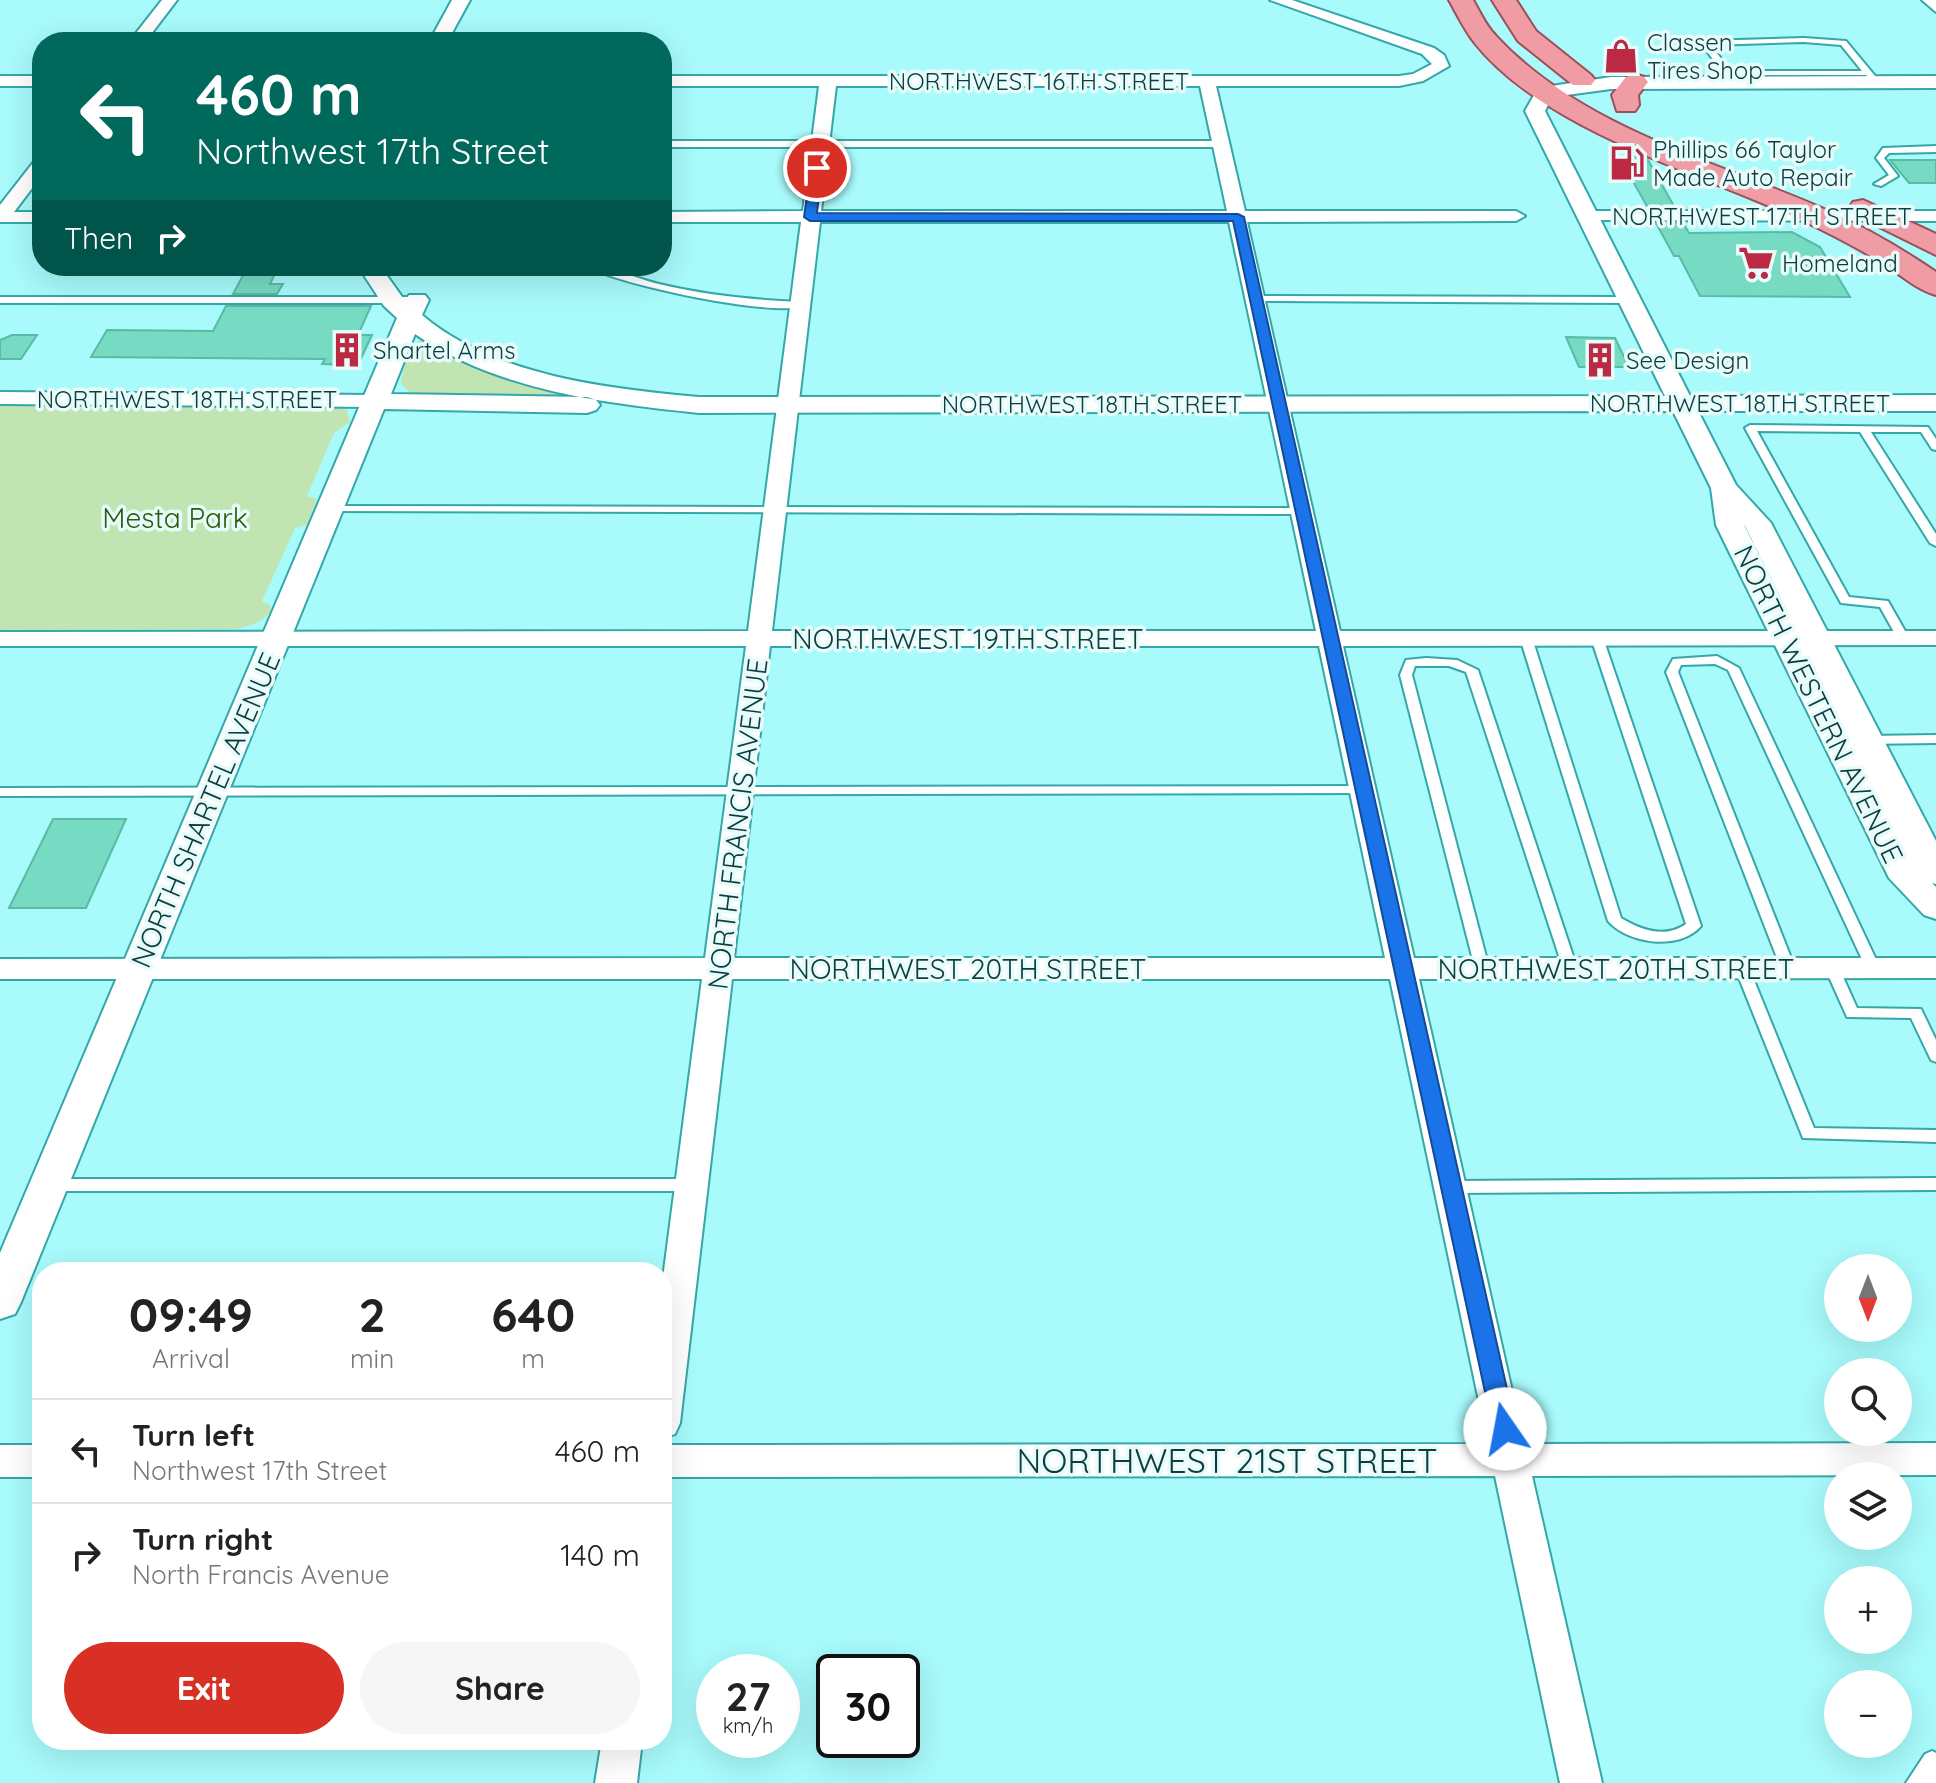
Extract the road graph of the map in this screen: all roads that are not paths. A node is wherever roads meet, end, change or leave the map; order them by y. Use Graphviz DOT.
graph roads {
  1 [pos="170,0"];
  2 [pos="461,0"];
  3 [pos="479,0"];
  4 [pos="1277,0"];
  5 [pos="1461,0"];
  6 [pos="1504,0"];
  7 [pos="1929,0"];
  8 [pos="1936,7"];
  9 [pos="145,32"];
  10 [pos="443,32"];
  11 [pos="463,32"];
  12 [pos="1730,78"];
  13 [pos="1873,78"];
  14 [pos="0,81"];
  15 [pos="32,81"];
  16 [pos="672,81"];
  17 [pos="828,81"];
  18 [pos="1207,81"];
  19 [pos="1936,82"];
  20 [pos="1590,86"];
  21 [pos="1631,94"];
  22 [pos="1540,102"];
  23 [pos="1670,128"];
  24 [pos="672,144"];
  25 [pos="820,144"];
  26 [pos="1223,144"];
  27 [pos="1936,149"];
  28 [pos="1729,152"];
  29 [pos="32,176"];
  30 [pos="1878,184"];
  31 [pos="1516,216"];
  32 [pos="1588,216"];
  33 [pos="1815,216"];
  34 [pos="1880,216"];
  35 [pos="1936,216"];
  36 [pos="0,217"];
  37 [pos="32,217"];
  38 [pos="672,217"];
  39 [pos="810,217"];
  40 [pos="1238,217"];
  41 [pos="1936,246"];
  42 [pos="378,276"];
  43 [pos="396,276"];
  44 [pos="616,276"];
  45 [pos="1936,286"];
  46 [pos="1256,299"];
  47 [pos="0,300"];
  48 [pos="1630,300"];
  49 [pos="800,305"];
  50 [pos="405,306"];
  51 [pos="1936,387"];
  52 [pos="1678,396"];
  53 [pos="1832,396"];
  54 [pos="788,397"];
  55 [pos="1277,397"];
  56 [pos="0,398"];
  57 [pos="375,401"];
  58 [pos="1936,403"];
  59 [pos="699,405"];
  60 [pos="1864,429"];
  61 [pos="1936,447"];
  62 [pos="330,509"];
  63 [pos="775,510"];
  64 [pos="1302,511"];
  65 [pos="1936,543"];
  66 [pos="761,638"];
  67 [pos="1329,638"];
  68 [pos="1526,638"];
  69 [pos="1597,638"];
  70 [pos="1801,638"];
  71 [pos="1903,638"];
  72 [pos="1936,638"];
  73 [pos="0,639"];
  74 [pos="276,639"];
  75 [pos="1936,739"];
  76 [pos="1852,740"];
  77 [pos="1363,790"];
  78 [pos="742,791"];
  79 [pos="0,792"];
  80 [pos="212,792"];
  81 [pos="1936,873"];
  82 [pos="1936,907"];
  83 [pos="719,968"];
  84 [pos="1404,968"];
  85 [pos="1482,968"];
  86 [pos="1570,968"];
  87 [pos="1742,968"];
  88 [pos="1788,968"];
  89 [pos="1832,968"];
  90 [pos="1873,968"];
  91 [pos="1936,968"];
  92 [pos="0,969"];
  93 [pos="139,969"];
  94 [pos="1936,1056"];
  95 [pos="1936,1136"];
  96 [pos="1936,1184"];
  97 [pos="49,1185"];
  98 [pos="692,1185"];
  99 [pos="1451,1187"];
  100 [pos="0,1302"];
  101 [pos="672,1344"];
  102 [pos="1936,1459"];
  103 [pos="1512,1460"];
  104 [pos="0,1461"];
  105 [pos="32,1461"];
  106 [pos="672,1461"];
  107 [pos="621,1750"];
  108 [pos="1935,1766"];
  109 [pos="616,1783"];
  110 [pos="1581,1783"];
  111 [pos="1922,1783"];
  112 [pos="1934,1783"];
  1 -- 9 [label="street"];
  2 -- 10 [label="street"];
  3 -- 11 [label="street"];
  4 -- 18 [label="street, NORTHWEST 16TH STREET"];
  5 -- 22 [label="main road"];
  6 -- 20 [label="main road"];
  7 -- 8 [label="street"];
  12 -- 13 [label="street"];
  12 -- 13 [label="lane"];
  12 -- 21 [label="street"];
  13 -- 19 [label="street"];
  14 -- 15 [label="street"];
  16 -- 17 [label="street, NORTHWEST 16TH STREET"];
  17 -- 18 [label="street, NORTHWEST 16TH STREET"];
  17 -- 25 [label="street, NORTH FRANCIS AVENUE"];
  18 -- 26 [label="street"];
  20 -- 21 [label="main road"];
  20 -- 22 [label="street"];
  21 -- 23 [label="main road"];
  22 -- 32 [label="street, NORTH WESTERN AVENUE"];
  22 -- 33 [label="main road"];
  24 -- 25 [label="lane"];
  25 -- 26 [label="lane"];
  25 -- 39 [label="street, NORTH FRANCIS AVENUE"];
  26 -- 40 [label="street"];
  27 -- 30 [label="lane"];
  28 -- 34 [label="main road"];
  29 -- 36 [label="street"];
  31 -- 40 [label="street"];
  32 -- 33 [label="street, NORTHWEST 17TH STREET"];
  32 -- 48 [label="street, NORTH WESTERN AVENUE"];
  33 -- 34 [label="street, NORTHWEST 17TH STREET"];
  33 -- 45 [label="main road"];
  34 -- 35 [label="street, NORTHWEST 17TH STREET"];
  34 -- 41 [label="main road"];
  36 -- 37 [label="street"];
  38 -- 39 [label="street"];
  39 -- 40 [label="street"];
  39 -- 49 [label="street, NORTH FRANCIS AVENUE"];
  40 -- 46 [label="street"];
  42 -- 50 [label="street"];
  43 -- 50 [label="street"];
  44 -- 49 [label="lane"];
  46 -- 48 [label="lane"];
  46 -- 55 [label="street"];
  47 -- 50 [label="lane"];
  48 -- 52 [label="street, NORTH WESTERN AVENUE"];
  49 -- 54 [label="street, NORTH FRANCIS AVENUE"];
  50 -- 54 [label="street, NORTHWEST 18TH STREET"];
  50 -- 57 [label="street, NORTH SHARTEL AVENUE"];
  50 -- 59 [label="street, NORTHWEST 18TH STREET"];
  51 -- 53 [label="street, NORTHWEST 18TH STREET"];
  52 -- 53 [label="street, NORTHWEST 18TH STREET"];
  52 -- 55 [label="street, NORTHWEST 18TH STREET"];
  52 -- 70 [label="street, NORTH WESTERN AVENUE"];
  53 -- 58 [label="street, NORTHWEST 18TH STREET"];
  54 -- 55 [label="street, NORTHWEST 18TH STREET"];
  54 -- 59 [label="street, NORTHWEST 18TH STREET"];
  54 -- 63 [label="street, NORTH FRANCIS AVENUE"];
  55 -- 64 [label="street"];
  56 -- 57 [label="street, NORTHWEST 18TH STREET"];
  57 -- 59 [label="street"];
  57 -- 62 [label="street, NORTH SHARTEL AVENUE"];
  60 -- 61 [label="lane"];
  60 -- 65 [label="lane"];
  60 -- 71 [label="lane"];
  62 -- 63 [label="lane"];
  62 -- 74 [label="street, NORTH SHARTEL AVENUE"];
  63 -- 64 [label="lane"];
  63 -- 66 [label="street, NORTH FRANCIS AVENUE"];
  64 -- 67 [label="street"];
  66 -- 67 [label="street, NORTHWEST 19TH STREET"];
  66 -- 74 [label="street, NORTHWEST 19TH STREET"];
  66 -- 78 [label="street, NORTH FRANCIS AVENUE"];
  67 -- 68 [label="street, NORTHWEST 19TH STREET"];
  67 -- 77 [label="street"];
  68 -- 69 [label="street, NORTHWEST 19TH STREET"];
  68 -- 69 [label="lane"];
  69 -- 70 [label="street, NORTHWEST 19TH STREET"];
  70 -- 71 [label="street, NORTHWEST 19TH STREET"];
  70 -- 76 [label="street, NORTH WESTERN AVENUE"];
  71 -- 72 [label="street, NORTHWEST 19TH STREET"];
  73 -- 74 [label="street, NORTHWEST 19TH STREET"];
  74 -- 80 [label="street, NORTH SHARTEL AVENUE"];
  75 -- 76 [label="lane"];
  76 -- 81 [label="street, NORTH WESTERN AVENUE"];
  76 -- 82 [label="street, NORTH WESTERN AVENUE"];
  77 -- 78 [label="lane"];
  77 -- 84 [label="street"];
  78 -- 80 [label="lane"];
  78 -- 83 [label="street, NORTH FRANCIS AVENUE"];
  79 -- 80 [label="lane"];
  80 -- 93 [label="street, NORTH SHARTEL AVENUE"];
  83 -- 84 [label="street, NORTHWEST 20TH STREET"];
  83 -- 93 [label="street, NORTHWEST 20TH STREET"];
  83 -- 98 [label="street, NORTH FRANCIS AVENUE"];
  84 -- 85 [label="street, NORTHWEST 20TH STREET"];
  84 -- 99 [label="street"];
  85 -- 86 [label="street, NORTHWEST 20TH STREET"];
  85 -- 86 [label="lane"];
  86 -- 87 [label="street, NORTHWEST 20TH STREET"];
  87 -- 88 [label="street, NORTHWEST 20TH STREET"];
  87 -- 95 [label="lane"];
  88 -- 89 [label="street, NORTHWEST 20TH STREET"];
  88 -- 90 [label="lane"];
  89 -- 90 [label="street, NORTHWEST 20TH STREET"];
  89 -- 94 [label="lane"];
  90 -- 91 [label="street, NORTHWEST 20TH STREET"];
  92 -- 93 [label="street, NORTHWEST 20TH STREET"];
  93 -- 97 [label="street, NORTH SHARTEL AVENUE"];
  96 -- 99 [label="lane"];
  97 -- 98 [label="lane"];
  97 -- 100 [label="street, NORTH SHARTEL AVENUE"];
  98 -- 101 [label="street, NORTH FRANCIS AVENUE"];
  99 -- 103 [label="street"];
  102 -- 103 [label="street, NORTHWEST 21ST STREET"];
  103 -- 106 [label="street, NORTHWEST 21ST STREET"];
  103 -- 110 [label="street"];
  104 -- 105 [label="street"];
  107 -- 109 [label="street"];
  108 -- 111 [label="lane"];
  108 -- 112 [label="lane"];
}
